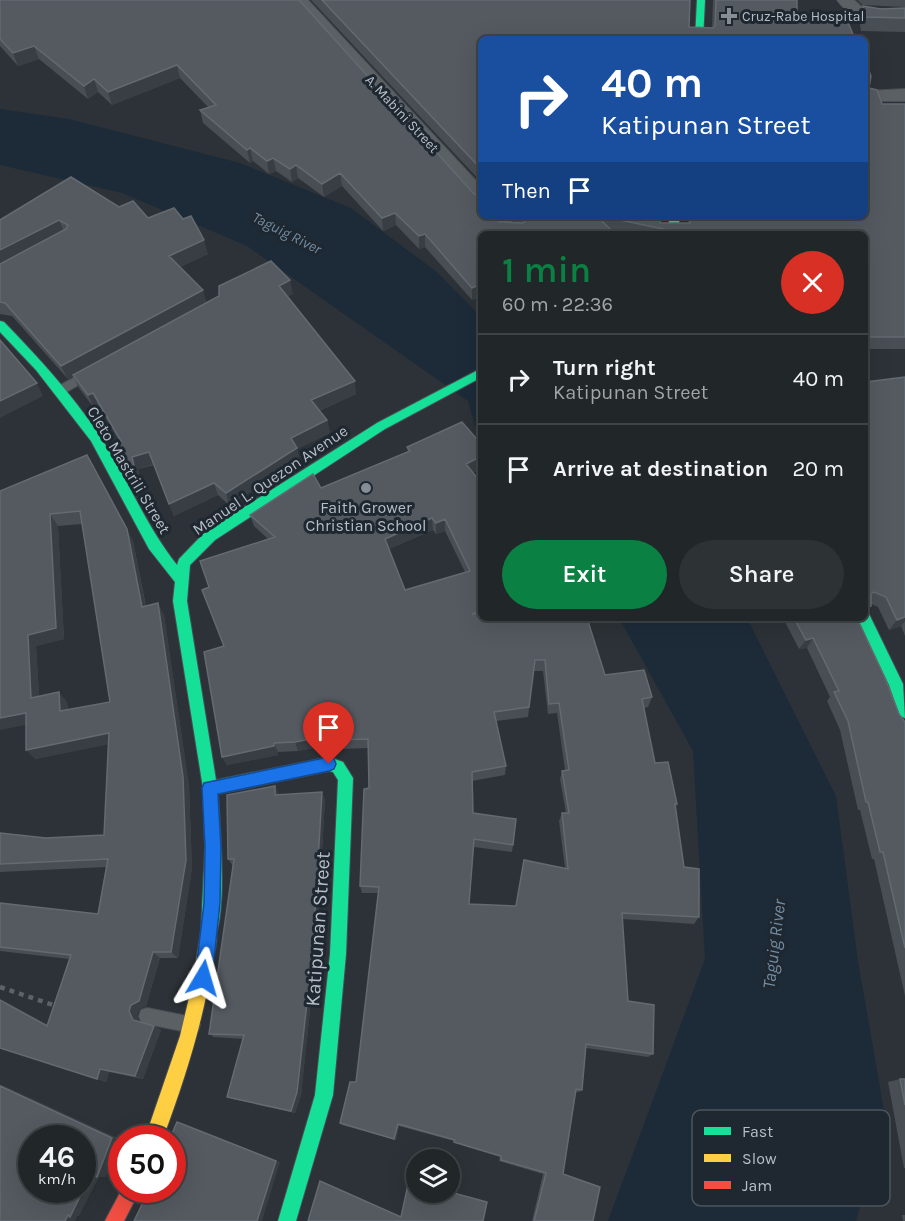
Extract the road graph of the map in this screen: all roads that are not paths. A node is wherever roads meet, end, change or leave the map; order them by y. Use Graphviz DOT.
graph roads {
  1 [pos="299,0"];
  2 [pos="701,0"];
  3 [pos="845,0"];
  4 [pos="905,14"];
  5 [pos="699,36"];
  6 [pos="905,95"];
  7 [pos="868,96"];
  8 [pos="478,196"];
  9 [pos="499,219"];
  10 [pos="509,231"];
  11 [pos="0,326"];
  12 [pos="107,364"];
  13 [pos="478,374"];
  14 [pos="59,391"];
  15 [pos="181,579"];
  16 [pos="865,621"];
  17 [pos="905,711"];
  18 [pos="210,788"];
  19 [pos="147,1016"];
  20 [pos="193,1026"];
  21 [pos="159,1125"];
  22 [pos="124,1203"];
  23 [pos="114,1221"];
  24 [pos="287,1221"];
  1 -- 8 [label="street, A. Mabini Street"];
  2 -- 5 [label="main road"];
  3 -- 4 [label="street"];
  6 -- 7 [label="street"];
  9 -- 10 [label="street"];
  11 -- 14 [label="main road, Cleto Mastrili Street"];
  12 -- 14 [label="lane"];
  13 -- 15 [label="main road, Manuel L. Quezon Avenue"];
  14 -- 15 [label="main road, Cleto Mastrili Street"];
  15 -- 18 [label="main road, Manuel L. Quezon Avenue"];
  16 -- 17 [label="main road"];
  18 -- 20 [label="main road, Manuel L. Quezon Avenue"];
  18 -- 24 [label="main road, Katipunan Street"];
  19 -- 20 [label="lane"];
  20 -- 21 [label="main road, Manuel L. Quezon Avenue"];
  22 -- 23 [label="main road"];
}
